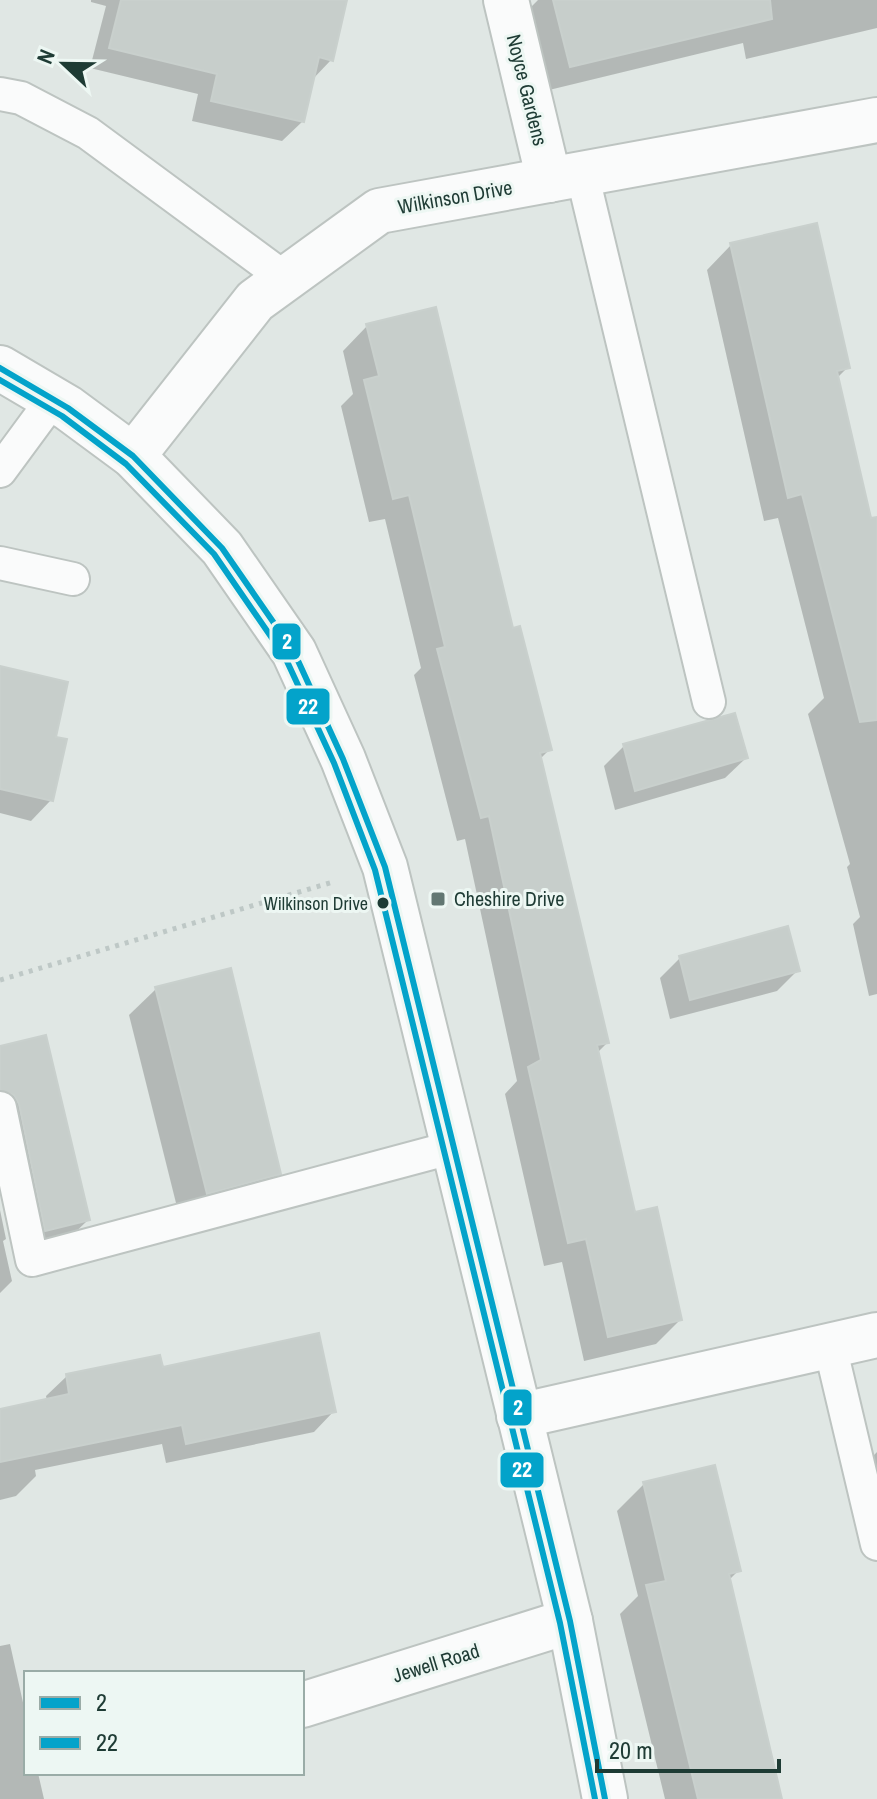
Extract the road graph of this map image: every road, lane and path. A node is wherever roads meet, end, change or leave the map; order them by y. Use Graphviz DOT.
graph roads {
  1 [pos="506,0"];
  2 [pos="0,94"];
  3 [pos="877,120"];
  4 [pos="566,177"];
  5 [pos="286,279"];
  6 [pos="0,368"];
  7 [pos="53,399"];
  8 [pos="133,456"];
  9 [pos="0,471"];
  10 [pos="0,563"];
  11 [pos="73,579"];
  12 [pos="709,702"];
  13 [pos="385,867"];
  14 [pos="0,980"];
  15 [pos="0,1108"];
  16 [pos="454,1147"];
  17 [pos="877,1335"];
  18 [pos="830,1346"];
  19 [pos="519,1416"];
  20 [pos="877,1544"];
  21 [pos="570,1621"];
  22 [pos="304,1704"];
  23 [pos="605,1799"];
  1 -- 4 [label="street, Noyce Gardens"];
  2 -- 5 [label="lane"];
  3 -- 4 [label="street, Wilkinson Drive"];
  4 -- 5 [label="street, Wilkinson Drive"];
  4 -- 12 [label="lane"];
  5 -- 8 [label="street, Wilkinson Drive"];
  6 -- 7 [label="street"];
  7 -- 8 [label="street"];
  7 -- 9 [label="lane"];
  8 -- 13 [label="street"];
  10 -- 11 [label="lane"];
  13 -- 14 [label="path"];
  13 -- 16 [label="street"];
  15 -- 16 [label="lane"];
  16 -- 19 [label="street"];
  17 -- 18 [label="street"];
  18 -- 19 [label="street"];
  18 -- 20 [label="lane"];
  19 -- 21 [label="street"];
  21 -- 22 [label="street, Jewell Road"];
  21 -- 23 [label="street"];
}
